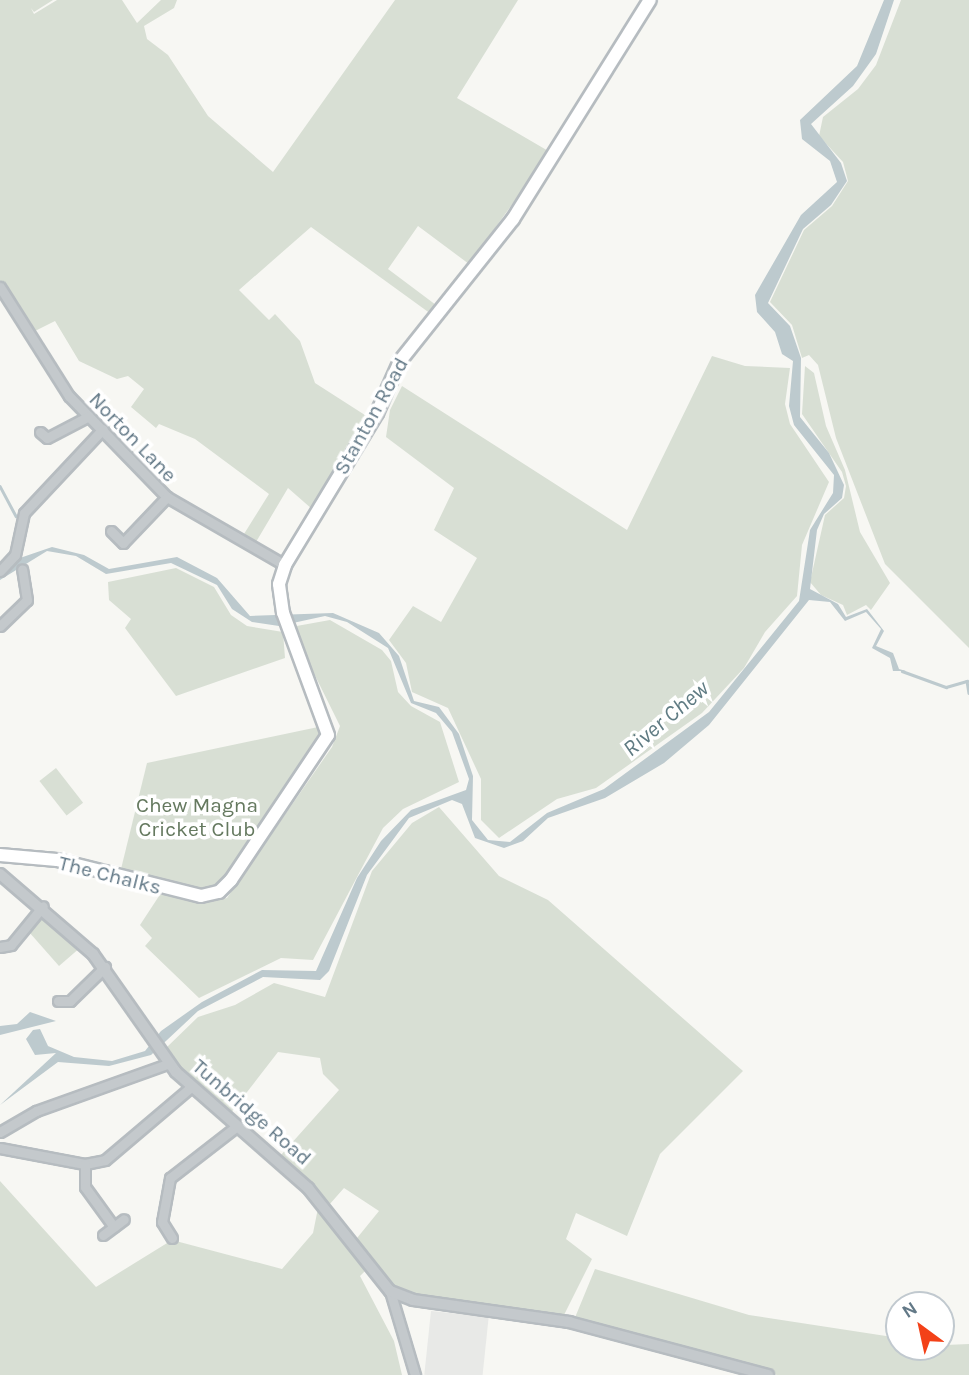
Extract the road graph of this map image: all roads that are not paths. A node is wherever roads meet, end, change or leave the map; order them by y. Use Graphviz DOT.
graph roads {
  1 [pos="650,0"];
  2 [pos="0,287"];
  3 [pos="89,416"];
  4 [pos="103,429"];
  5 [pos="40,432"];
  6 [pos="167,498"];
  7 [pos="111,531"];
  8 [pos="285,565"];
  9 [pos="22,569"];
  10 [pos="0,571"];
  11 [pos="0,626"];
  12 [pos="0,855"];
  13 [pos="0,874"];
  14 [pos="219,892"];
  15 [pos="43,906"];
  16 [pos="0,947"];
  17 [pos="105,967"];
  18 [pos="58,1001"];
  19 [pos="170,1063"];
  20 [pos="191,1087"];
  21 [pos="237,1126"];
  22 [pos="0,1132"];
  23 [pos="0,1148"];
  24 [pos="85,1164"];
  25 [pos="124,1219"];
  26 [pos="114,1227"];
  27 [pos="103,1234"];
  28 [pos="172,1238"];
  29 [pos="390,1292"];
  30 [pos="415,1375"];
  31 [pos="768,1375"];
  1 -- 8 [label="main road, Stanton Road"];
  2 -- 3 [label="street, Norton Lane"];
  3 -- 4 [label="street, Norton Lane"];
  3 -- 5 [label="street"];
  4 -- 6 [label="street, Norton Lane"];
  4 -- 10 [label="street"];
  6 -- 7 [label="street"];
  6 -- 8 [label="street, Norton Lane"];
  8 -- 14 [label="main road, Stanton Road"];
  9 -- 11 [label="street"];
  12 -- 14 [label="main road, The Chalks"];
  13 -- 15 [label="street, Tunbridge Road"];
  15 -- 16 [label="street"];
  15 -- 17 [label="street, Tunbridge Road"];
  17 -- 18 [label="street"];
  17 -- 19 [label="street, Tunbridge Road"];
  19 -- 20 [label="street, Tunbridge Road"];
  19 -- 22 [label="street"];
  20 -- 21 [label="street, Tunbridge Road"];
  20 -- 24 [label="street"];
  21 -- 28 [label="street"];
  21 -- 29 [label="street, Tunbridge Road"];
  23 -- 24 [label="street"];
  24 -- 26 [label="street"];
  25 -- 26 [label="street"];
  26 -- 27 [label="street"];
  29 -- 30 [label="street"];
  29 -- 31 [label="street"];
}
